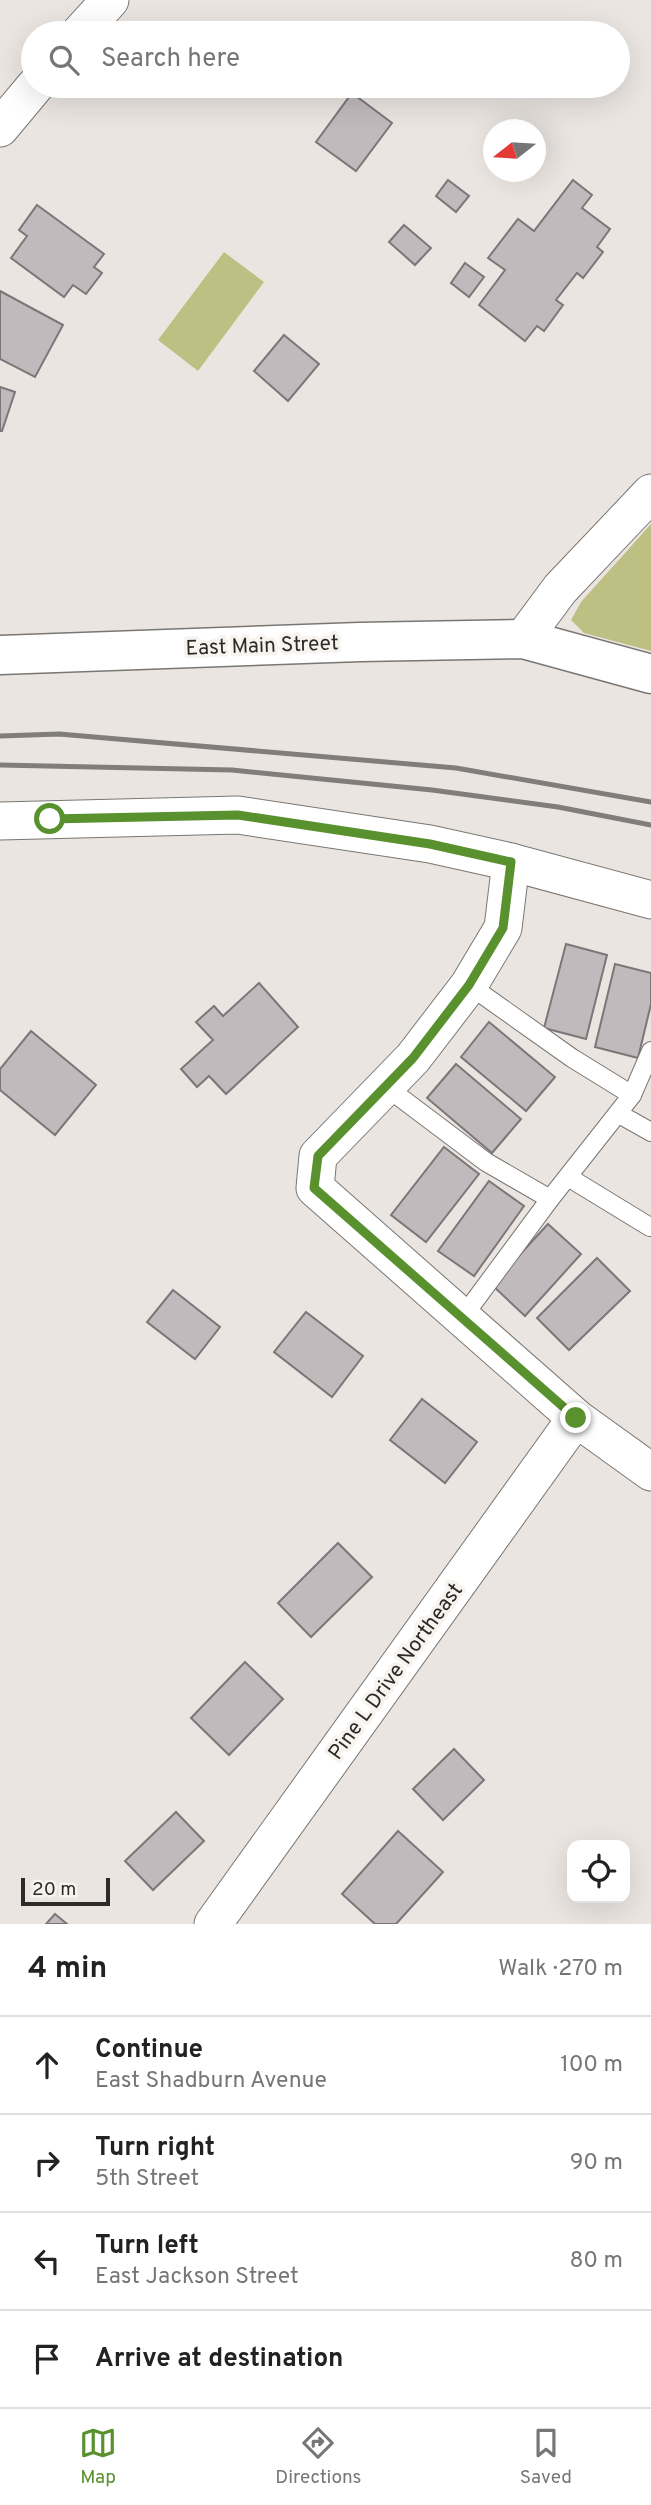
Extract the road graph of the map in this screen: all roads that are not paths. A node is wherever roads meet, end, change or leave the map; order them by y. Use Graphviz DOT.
graph roads {
  1 [pos="110,0"];
  2 [pos="91,21"];
  3 [pos="26,98"];
  4 [pos="0,128"];
  5 [pos="651,493"];
  6 [pos="523,639"];
  7 [pos="0,655"];
  8 [pos="651,674"];
  9 [pos="0,821"];
  10 [pos="511,862"];
  11 [pos="651,900"];
  12 [pos="469,985"];
  13 [pos="651,1051"];
  14 [pos="385,1086"];
  15 [pos="632,1096"];
  16 [pos="619,1114"];
  17 [pos="651,1132"];
  18 [pos="568,1177"];
  19 [pos="550,1199"];
  20 [pos="650,1227"];
  21 [pos="462,1318"];
  22 [pos="576,1418"];
  23 [pos="651,1472"];
  24 [pos="213,1924"];
  1 -- 2 [label="street"];
  3 -- 4 [label="street"];
  5 -- 6 [label="street"];
  6 -- 7 [label="street, East Main Street"];
  6 -- 8 [label="street, East Main Street"];
  9 -- 10 [label="street"];
  10 -- 11 [label="street"];
  10 -- 12 [label="street"];
  12 -- 14 [label="street"];
  12 -- 15 [label="lane"];
  13 -- 15 [label="lane"];
  14 -- 19 [label="lane"];
  14 -- 21 [label="street"];
  15 -- 16 [label="lane"];
  16 -- 17 [label="lane"];
  16 -- 18 [label="lane"];
  18 -- 19 [label="lane"];
  18 -- 20 [label="lane"];
  19 -- 21 [label="lane"];
  21 -- 22 [label="street"];
  22 -- 23 [label="street"];
  22 -- 24 [label="street, Pine L Drive Northeast"];
}
